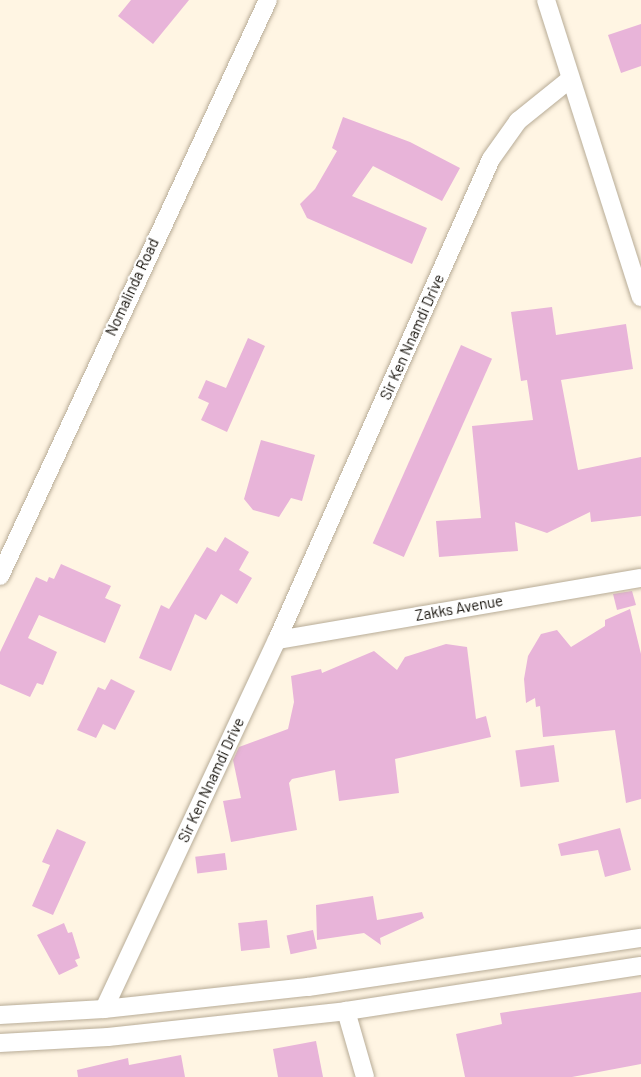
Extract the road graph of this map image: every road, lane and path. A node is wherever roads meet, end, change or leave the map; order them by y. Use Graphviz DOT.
graph roads {
  1 [pos="268,0"];
  2 [pos="546,0"];
  3 [pos="570,79"];
  4 [pos="641,297"];
  5 [pos="0,576"];
  6 [pos="641,578"];
  7 [pos="277,640"];
  8 [pos="641,938"];
  9 [pos="641,966"];
  10 [pos="104,1009"];
  11 [pos="346,1011"];
  12 [pos="0,1015"];
  13 [pos="0,1043"];
  14 [pos="365,1077"];
  1 -- 5 [label="street, Nomalinda Road"];
  2 -- 3 [label="street"];
  3 -- 4 [label="street"];
  3 -- 7 [label="street, Sir Ken Nnamdi Drive"];
  6 -- 7 [label="street, Zakks Avenue"];
  7 -- 10 [label="street, Sir Ken Nnamdi Drive"];
  8 -- 10 [label="street"];
  9 -- 11 [label="street"];
  10 -- 12 [label="street"];
  11 -- 13 [label="street"];
  11 -- 14 [label="street"];
}
